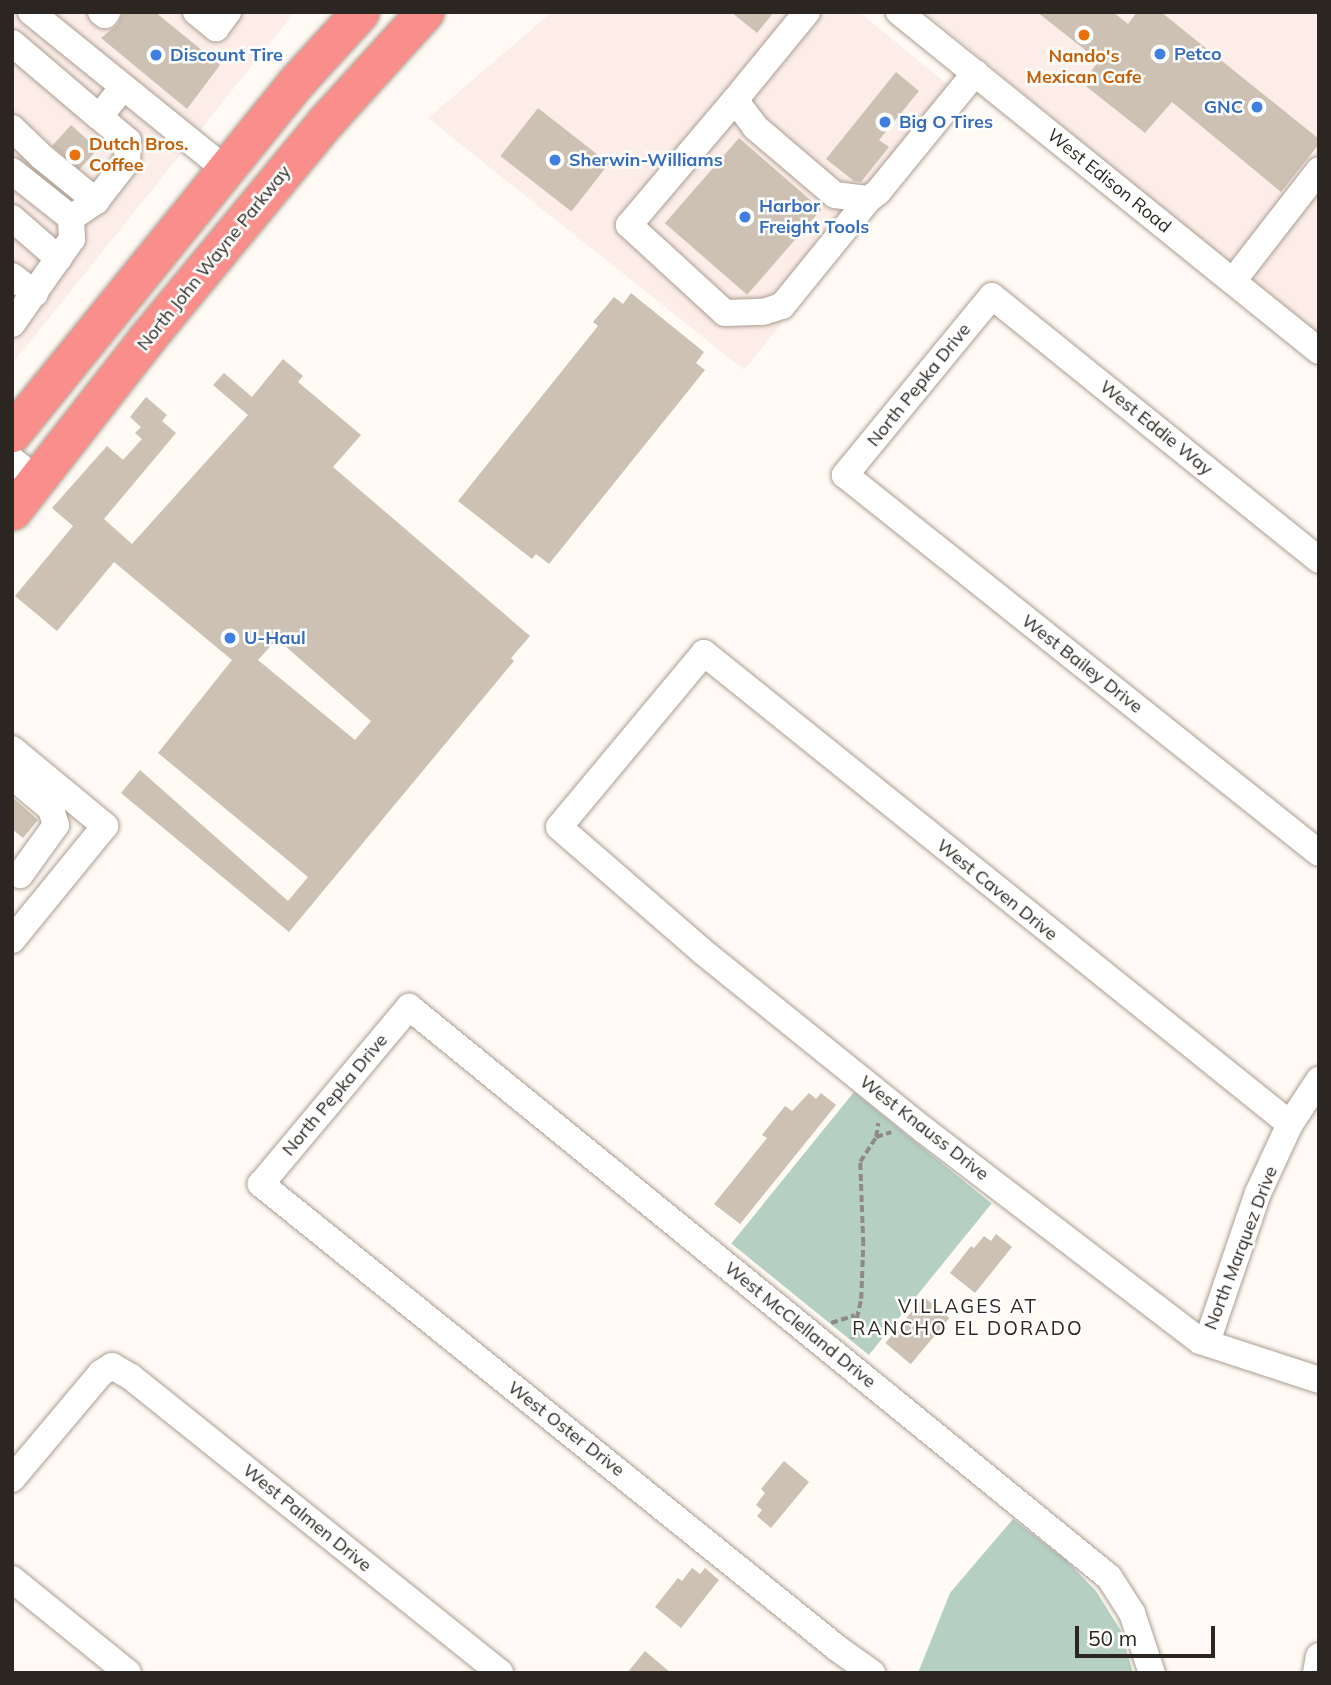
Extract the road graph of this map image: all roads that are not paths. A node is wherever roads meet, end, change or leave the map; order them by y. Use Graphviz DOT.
graph roads {
  1 [pos="31,12"];
  2 [pos="101,12"];
  3 [pos="107,12"];
  4 [pos="196,12"];
  5 [pos="228,12"];
  6 [pos="360,12"];
  7 [pos="425,12"];
  8 [pos="807,12"];
  9 [pos="899,12"];
  10 [pos="12,43"];
  11 [pos="975,73"];
  12 [pos="123,87"];
  13 [pos="735,100"];
  14 [pos="99,117"];
  15 [pos="12,128"];
  16 [pos="226,170"];
  17 [pos="1319,170"];
  18 [pos="12,171"];
  19 [pos="869,199"];
  20 [pos="96,201"];
  21 [pos="12,218"];
  22 [pos="71,218"];
  23 [pos="162,247"];
  24 [pos="59,259"];
  25 [pos="12,276"];
  26 [pos="1233,281"];
  27 [pos="35,295"];
  28 [pos="992,296"];
  29 [pos="12,324"];
  30 [pos="1319,351"];
  31 [pos="137,354"];
  32 [pos="12,433"];
  33 [pos="24,470"];
  34 [pos="845,475"];
  35 [pos="12,511"];
  36 [pos="1319,561"];
  37 [pos="12,749"];
  38 [pos="12,776"];
  39 [pos="559,827"];
  40 [pos="1319,853"];
  41 [pos="20,875"];
  42 [pos="12,940"];
  43 [pos="409,1007"];
  44 [pos="1319,1080"];
  45 [pos="1290,1124"];
  46 [pos="261,1184"];
  47 [pos="1204,1342"];
  48 [pos="1319,1380"];
  49 [pos="12,1479"];
  50 [pos="12,1579"];
  51 [pos="1319,1656"];
  52 [pos="128,1673"];
  53 [pos="500,1673"];
  54 [pos="872,1673"];
  55 [pos="1152,1673"];
  56 [pos="1317,1673"];
  1 -- 12 [label="street"];
  2 -- 3 [label="street"];
  4 -- 5 [label="street"];
  6 -- 16 [label="highway"];
  7 -- 31 [label="highway, North John Wayne Parkway"];
  8 -- 13 [label="street"];
  9 -- 11 [label="street, West Edison Road"];
  10 -- 14 [label="street"];
  11 -- 19 [label="street"];
  11 -- 26 [label="street, West Edison Road"];
  12 -- 14 [label="street"];
  12 -- 16 [label="street"];
  13 -- 19 [label="street"];
  13 -- 19 [label="street"];
  14 -- 20 [label="street"];
  15 -- 20 [label="street"];
  16 -- 23 [label="highway"];
  17 -- 26 [label="street"];
  18 -- 22 [label="street"];
  20 -- 22 [label="street"];
  21 -- 24 [label="street"];
  22 -- 24 [label="street"];
  23 -- 31 [label="highway"];
  23 -- 32 [label="highway"];
  24 -- 27 [label="street"];
  25 -- 27 [label="street"];
  26 -- 30 [label="street, West Edison Road"];
  27 -- 29 [label="street"];
  28 -- 34 [label="street, North Pepka Drive"];
  28 -- 36 [label="street, West Eddie Way"];
  31 -- 33 [label="highway, North John Wayne Parkway"];
  33 -- 35 [label="highway, North John Wayne Parkway"];
  34 -- 40 [label="street, West Bailey Drive"];
  37 -- 42 [label="street"];
  38 -- 41 [label="street"];
  39 -- 45 [label="street, West Caven Drive"];
  39 -- 47 [label="street, West Knauss Drive"];
  43 -- 46 [label="street, North Pepka Drive"];
  43 -- 55 [label="street, West McClelland Drive"];
  44 -- 45 [label="street, North Marquez Drive"];
  45 -- 47 [label="street, North Marquez Drive"];
  46 -- 54 [label="street, West Oster Drive"];
  47 -- 48 [label="street, West Knauss Drive"];
  49 -- 53 [label="street, West Palmen Drive"];
  50 -- 52 [label="street"];
  51 -- 56 [label="street"];
}
